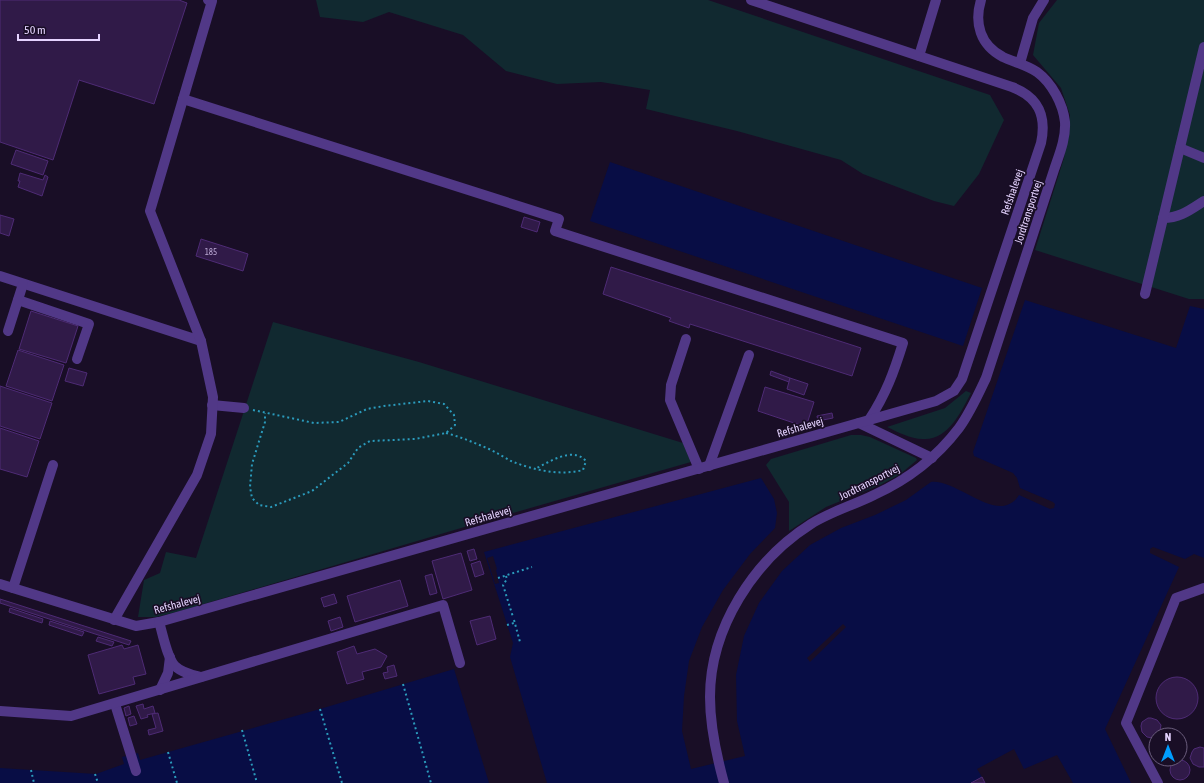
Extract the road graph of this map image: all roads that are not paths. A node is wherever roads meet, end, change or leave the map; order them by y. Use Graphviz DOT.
graph roads {
  1 [pos="208,0"];
  2 [pos="751,0"];
  3 [pos="936,0"];
  4 [pos="981,0"];
  5 [pos="1044,0"];
  6 [pos="1204,47"];
  7 [pos="919,56"];
  8 [pos="1020,63"];
  9 [pos="183,99"];
  10 [pos="1180,148"];
  11 [pos="1204,158"];
  12 [pos="1204,201"];
  13 [pos="1163,218"];
  14 [pos="0,276"];
  15 [pos="23,284"];
  16 [pos="1145,294"];
  17 [pos="18,300"];
  18 [pos="8,331"];
  19 [pos="686,339"];
  20 [pos="201,341"];
  21 [pos="749,355"];
  22 [pos="77,359"];
  23 [pos="212,405"];
  24 [pos="244,408"];
  25 [pos="864,422"];
  26 [pos="932,458"];
  27 [pos="53,465"];
  28 [pos="704,467"];
  29 [pos="0,584"];
  30 [pos="13,588"];
  31 [pos="1204,588"];
  32 [pos="114,620"];
  33 [pos="159,622"];
  34 [pos="170,657"];
  35 [pos="460,663"];
  36 [pos="202,678"];
  37 [pos="160,690"];
  38 [pos="115,704"];
  39 [pos="0,711"];
  40 [pos="136,771"];
  41 [pos="724,783"];
  42 [pos="1158,783"];
  1 -- 9 [label="street"];
  2 -- 7 [label="street, Refshalevej"];
  3 -- 7 [label="street"];
  4 -- 8 [label="street, Jordtransportvej"];
  5 -- 8 [label="street"];
  6 -- 10 [label="street"];
  7 -- 25 [label="street, Refshalevej"];
  8 -- 26 [label="street, Jordtransportvej"];
  9 -- 20 [label="street"];
  9 -- 25 [label="street"];
  10 -- 11 [label="street"];
  10 -- 13 [label="street"];
  12 -- 13 [label="street"];
  13 -- 16 [label="street"];
  14 -- 15 [label="street"];
  15 -- 17 [label="street"];
  15 -- 20 [label="street"];
  17 -- 18 [label="street"];
  17 -- 22 [label="street"];
  19 -- 28 [label="street"];
  20 -- 23 [label="street"];
  21 -- 28 [label="street"];
  23 -- 24 [label="street"];
  23 -- 32 [label="street"];
  25 -- 26 [label="street"];
  25 -- 28 [label="street, Refshalevej"];
  26 -- 41 [label="street, Jordtransportvej"];
  27 -- 30 [label="street"];
  28 -- 33 [label="street, Refshalevej"];
  29 -- 30 [label="street, Refshalevej"];
  30 -- 32 [label="street, Refshalevej"];
  31 -- 42 [label="street"];
  32 -- 33 [label="street, Refshalevej"];
  33 -- 34 [label="street"];
  34 -- 36 [label="street"];
  34 -- 37 [label="street"];
  35 -- 36 [label="street"];
  36 -- 37 [label="street"];
  37 -- 38 [label="street"];
  38 -- 39 [label="street"];
  38 -- 40 [label="street"];
}
